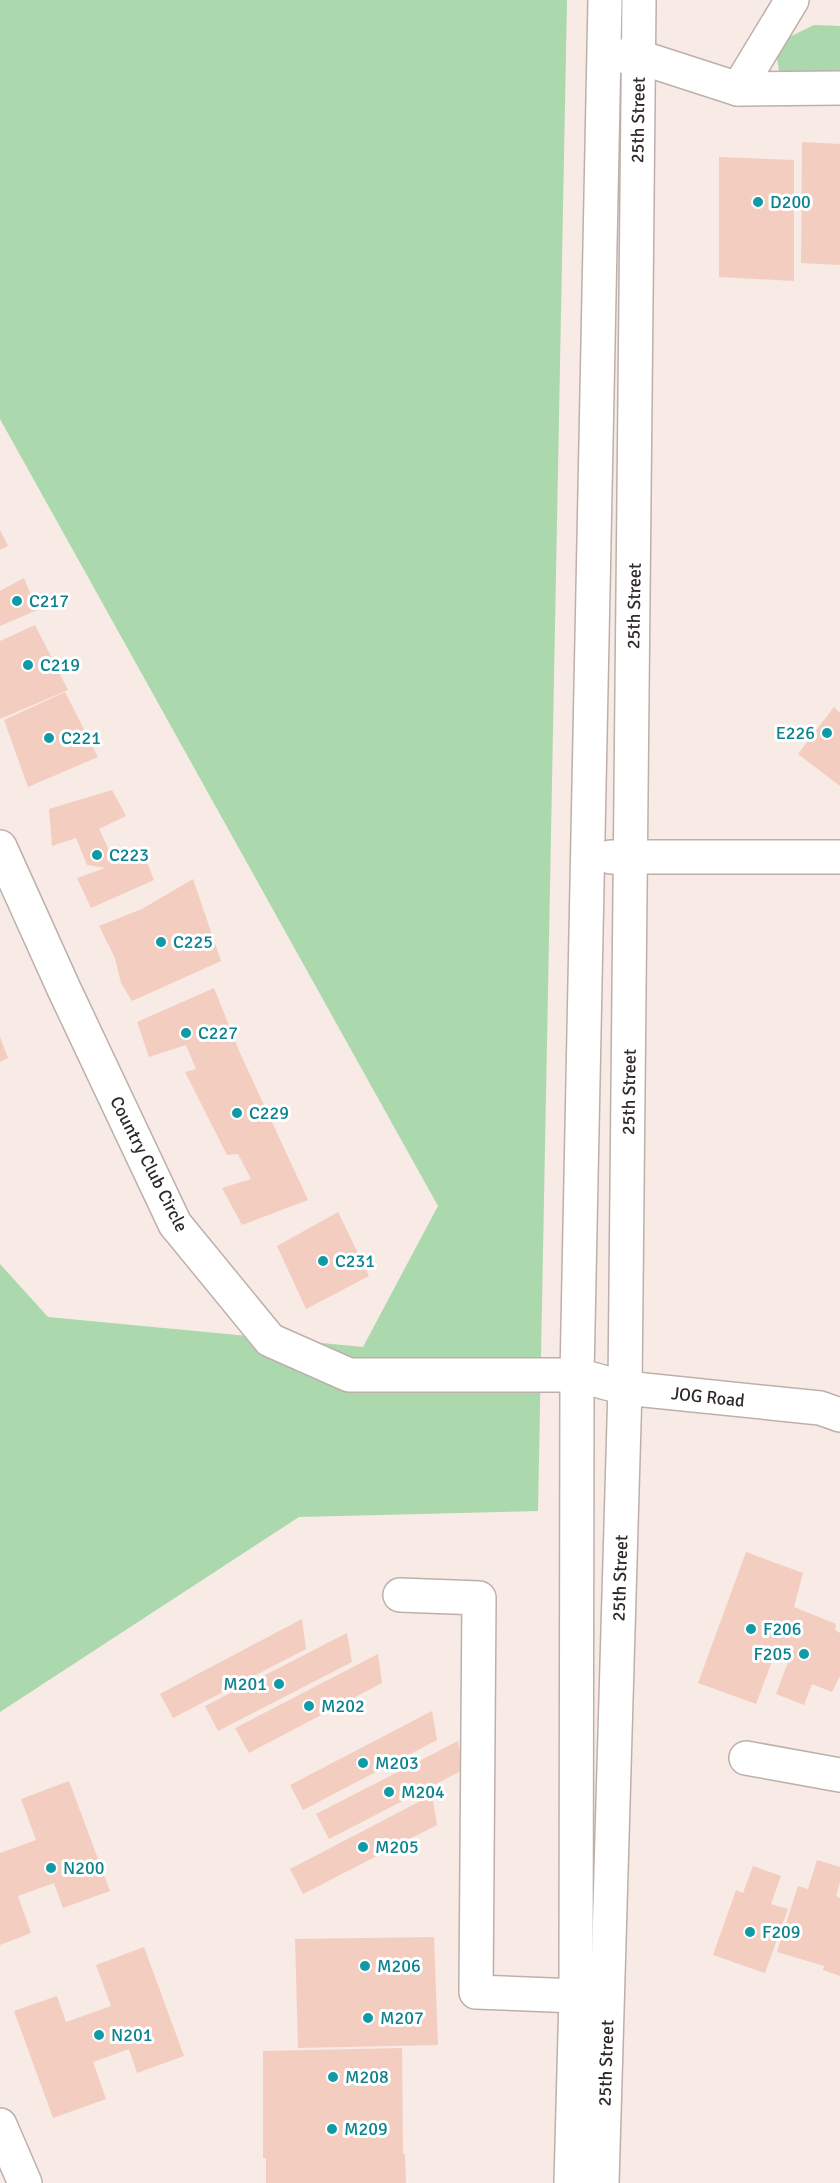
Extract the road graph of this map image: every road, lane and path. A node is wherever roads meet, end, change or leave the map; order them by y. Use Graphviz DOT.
graph roads {
  1 [pos="605,0"];
  2 [pos="639,0"];
  3 [pos="792,0"];
  4 [pos="604,55"];
  5 [pos="639,57"];
  6 [pos="840,88"];
  7 [pos="738,89"];
  8 [pos="0,847"];
  9 [pos="588,856"];
  10 [pos="840,857"];
  11 [pos="632,858"];
  12 [pos="577,1375"];
  13 [pos="625,1388"];
  14 [pos="840,1415"];
  15 [pos="400,1595"];
  16 [pos="746,1758"];
  17 [pos="840,1775"];
  18 [pos="576,1996"];
  19 [pos="0,2125"];
  20 [pos="25,2183"];
  21 [pos="571,2183"];
  22 [pos="602,2183"];
  1 -- 4 [label="street, 25th Street"];
  2 -- 5 [label="street, 25th Street"];
  3 -- 7 [label="street"];
  4 -- 5 [label="street"];
  4 -- 9 [label="street, 25th Street"];
  5 -- 7 [label="street"];
  5 -- 11 [label="street, 25th Street"];
  6 -- 7 [label="street"];
  8 -- 12 [label="street, Country Club Circle"];
  9 -- 11 [label="street"];
  9 -- 12 [label="street, 25th Street"];
  10 -- 11 [label="street"];
  11 -- 13 [label="street, 25th Street"];
  12 -- 13 [label="street, JOG Road"];
  12 -- 18 [label="street, 25th Street"];
  13 -- 14 [label="street, JOG Road"];
  13 -- 22 [label="street, 25th Street"];
  15 -- 18 [label="street"];
  16 -- 17 [label="street"];
  18 -- 21 [label="street, 25th Street"];
  19 -- 20 [label="street"];
}
